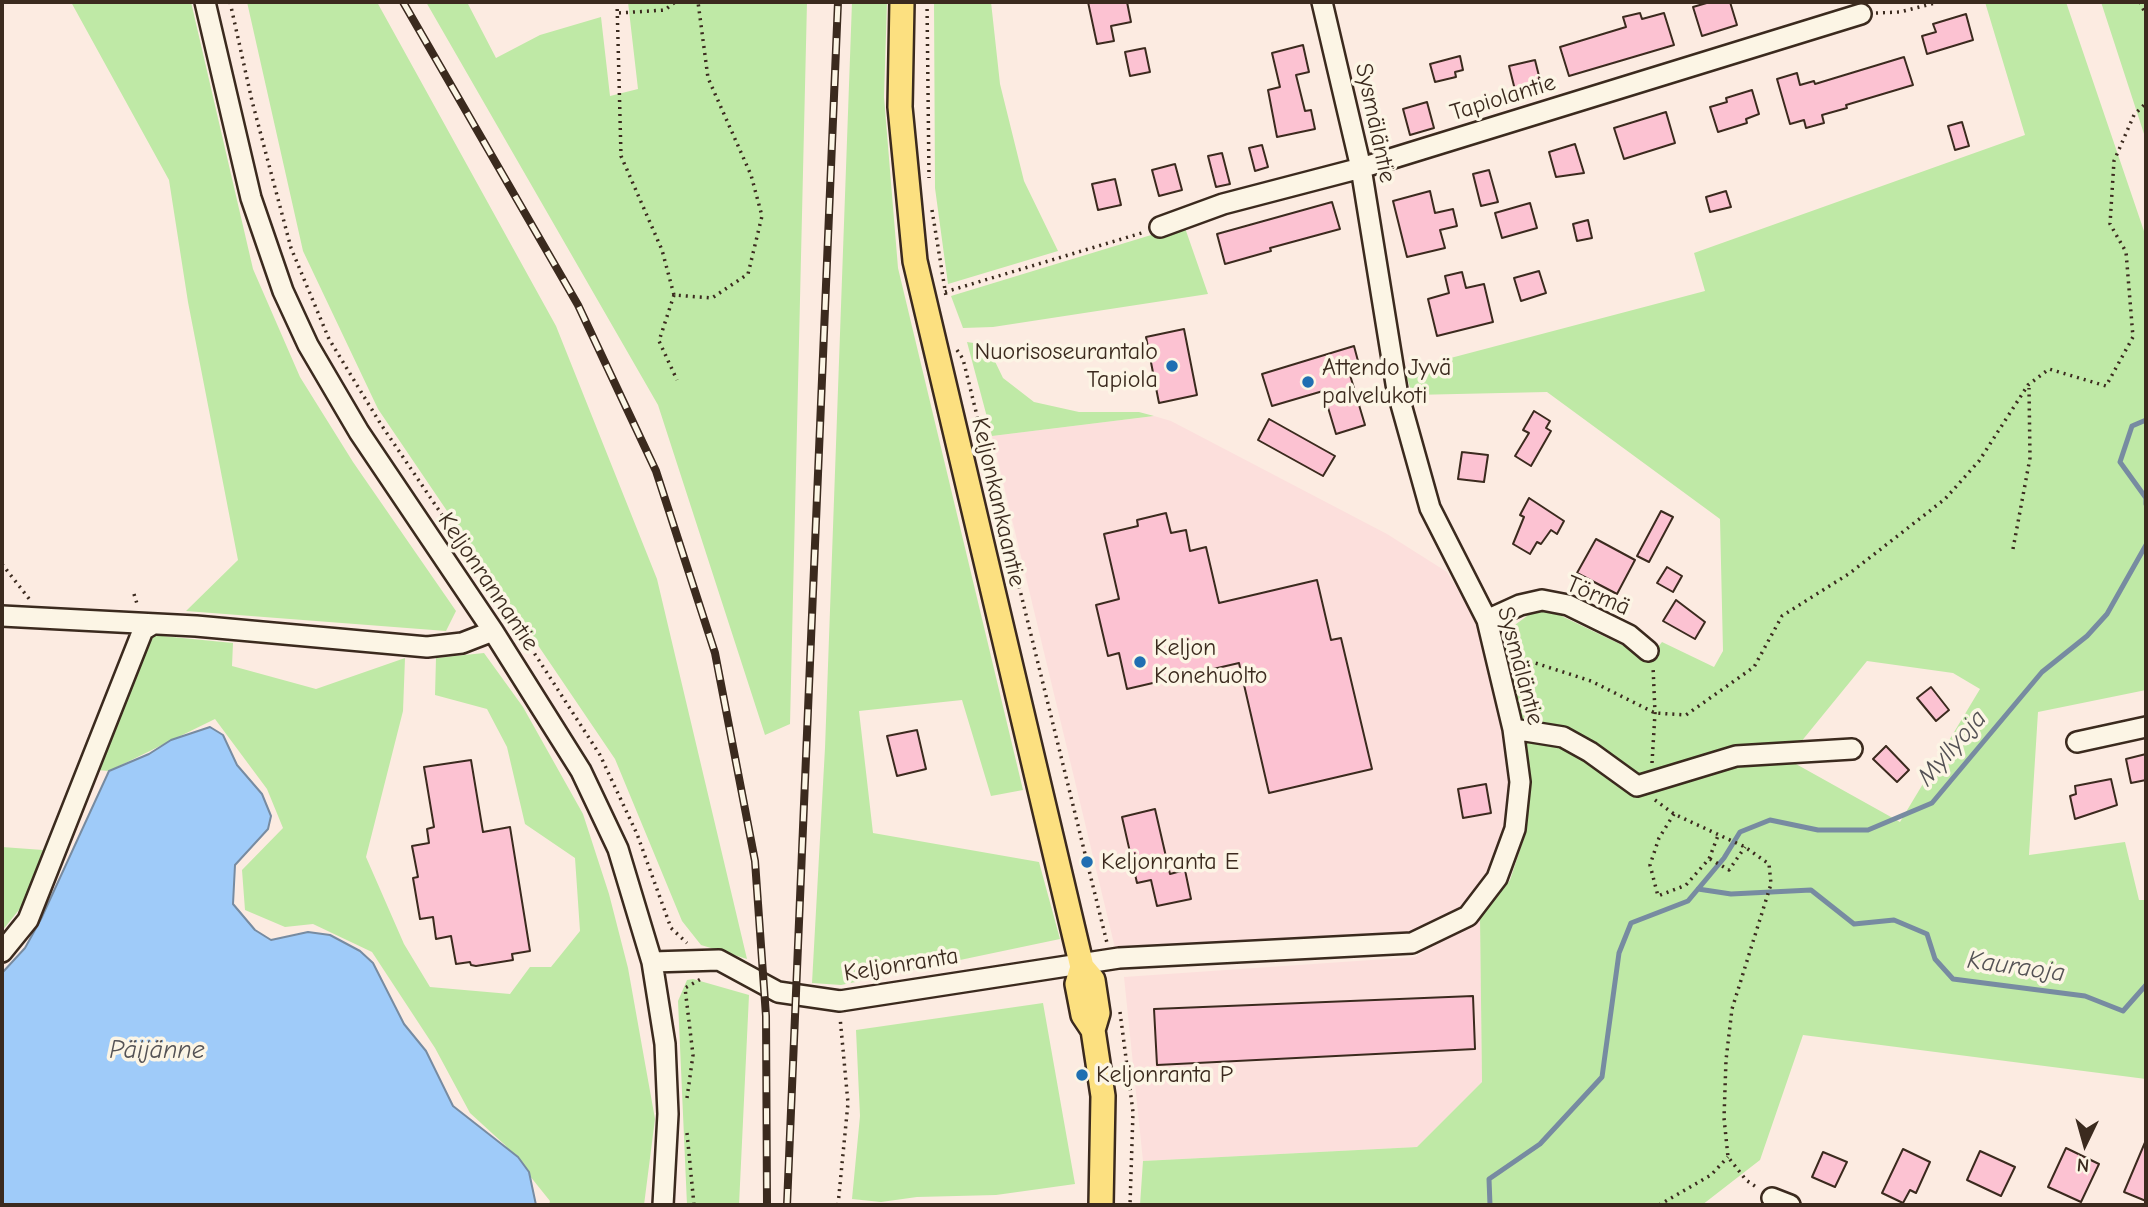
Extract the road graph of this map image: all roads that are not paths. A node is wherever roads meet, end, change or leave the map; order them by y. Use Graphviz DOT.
graph roads {
  1 [pos="205,2"];
  2 [pos="902,2"];
  3 [pos="1322,2"];
  4 [pos="1861,14"];
  5 [pos="1361,168"];
  6 [pos="1160,228"];
  7 [pos="2,616"];
  8 [pos="1487,620"];
  9 [pos="153,624"];
  10 [pos="493,631"];
  11 [pos="1648,651"];
  12 [pos="2146,727"];
  13 [pos="1513,729"];
  14 [pos="2077,742"];
  15 [pos="1852,750"];
  16 [pos="2,953"];
  17 [pos="652,962"];
  18 [pos="1081,964"];
  19 [pos="663,1205"];
  20 [pos="1101,1205"];
  1 -- 10 [label="street, Keljonrannantie"];
  2 -- 18 [label="main road, Keljonkankaantie"];
  3 -- 5 [label="street, Sysmäläntie"];
  4 -- 5 [label="street, Tapiolantie"];
  5 -- 6 [label="street, Tapiolantie"];
  5 -- 8 [label="street, Sysmäläntie"];
  7 -- 9 [label="street"];
  8 -- 11 [label="street, Törmä"];
  8 -- 13 [label="street, Sysmäläntie"];
  9 -- 10 [label="street"];
  9 -- 16 [label="street"];
  10 -- 17 [label="street, Keljonrannantie"];
  12 -- 14 [label="street"];
  13 -- 15 [label="street"];
  13 -- 18 [label="street, Sysmäläntie"];
  17 -- 18 [label="street, Keljonranta"];
  17 -- 19 [label="street, Keljonrannantie"];
  18 -- 20 [label="main road, Keljonkankaantie"];
}
